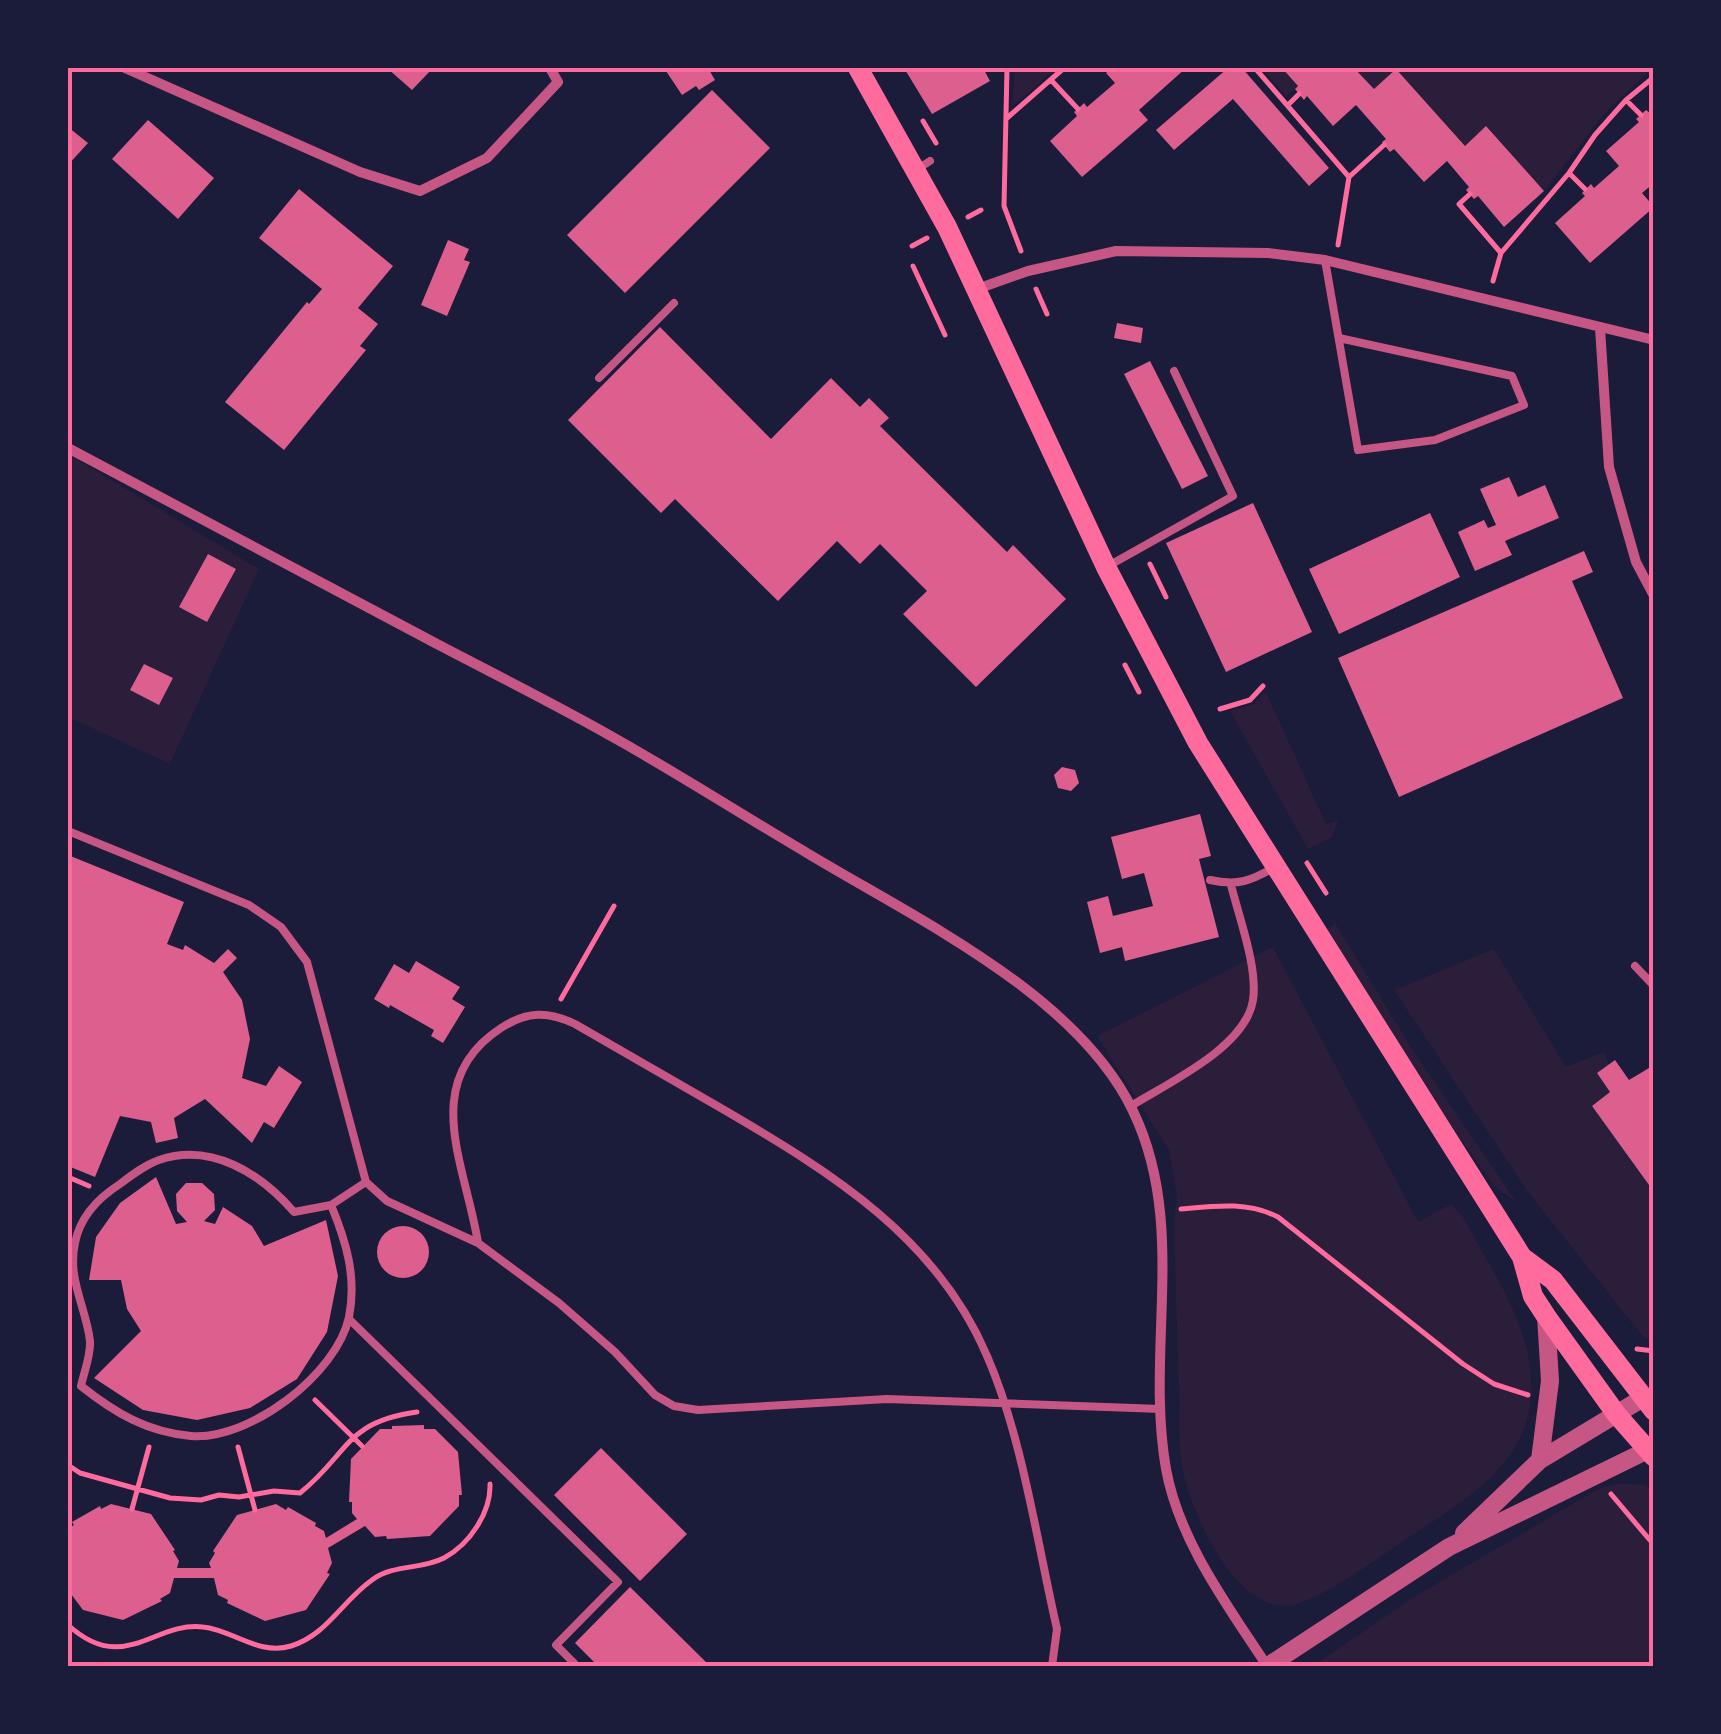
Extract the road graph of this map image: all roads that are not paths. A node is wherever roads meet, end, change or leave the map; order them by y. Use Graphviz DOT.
graph roads {
  1 [pos="125,68"];
  2 [pos="550,68"];
  3 [pos="858,68"];
  4 [pos="1330,262"];
  5 [pos="977,288"];
  6 [pos="674,303"];
  7 [pos="1600,328"];
  8 [pos="1340,338"];
  9 [pos="1654,340"];
  10 [pos="1174,371"];
  11 [pos="599,378"];
  12 [pos="68,448"];
  13 [pos="1106,567"];
  14 [pos="1654,596"];
  15 [pos="68,831"];
  16 [pos="1274,867"];
  17 [pos="1210,880"];
  18 [pos="1231,884"];
  19 [pos="1635,966"];
  20 [pos="1654,986"];
  21 [pos="1131,1106"];
  22 [pos="366,1182"];
  23 [pos="331,1205"];
  24 [pos="478,1243"];
  25 [pos="1522,1257"];
  26 [pos="1546,1316"];
  27 [pos="349,1319"];
  28 [pos="1005,1402"];
  29 [pos="1648,1404"];
  30 [pos="1161,1410"];
  31 [pos="1617,1415"];
  32 [pos="1651,1452"];
  33 [pos="1540,1460"];
  34 [pos="1449,1547"];
  35 [pos="571,1666"];
  36 [pos="1052,1666"];
  37 [pos="1267,1666"];
  1 -- 2 [label="street"];
  3 -- 5 [label="main road"];
  4 -- 5 [label="street"];
  4 -- 7 [label="street"];
  4 -- 8 [label="lane"];
  5 -- 13 [label="main road"];
  6 -- 11 [label="lane"];
  7 -- 9 [label="street"];
  7 -- 14 [label="street"];
  8 -- 8 [label="lane"];
  10 -- 13 [label="lane"];
  12 -- 21 [label="street"];
  13 -- 16 [label="main road"];
  15 -- 22 [label="lane"];
  16 -- 18 [label="lane"];
  16 -- 25 [label="main road"];
  17 -- 18 [label="lane"];
  18 -- 21 [label="lane"];
  19 -- 20 [label="lane"];
  21 -- 30 [label="street"];
  22 -- 23 [label="lane"];
  22 -- 24 [label="lane"];
  23 -- 27 [label="lane"];
  23 -- 27 [label="lane"];
  24 -- 28 [label="lane"];
  24 -- 28 [label="lane"];
  25 -- 26 [label="main road"];
  25 -- 29 [label="main road"];
  26 -- 31 [label="main road"];
  26 -- 33 [label="street"];
  27 -- 35 [label="lane"];
  28 -- 30 [label="lane"];
  28 -- 36 [label="lane"];
  29 -- 31 [label="street"];
  30 -- 37 [label="street"];
  31 -- 32 [label="main road"];
  31 -- 33 [label="street"];
  32 -- 34 [label="street"];
  33 -- 34 [label="street"];
  34 -- 37 [label="street"];
}
